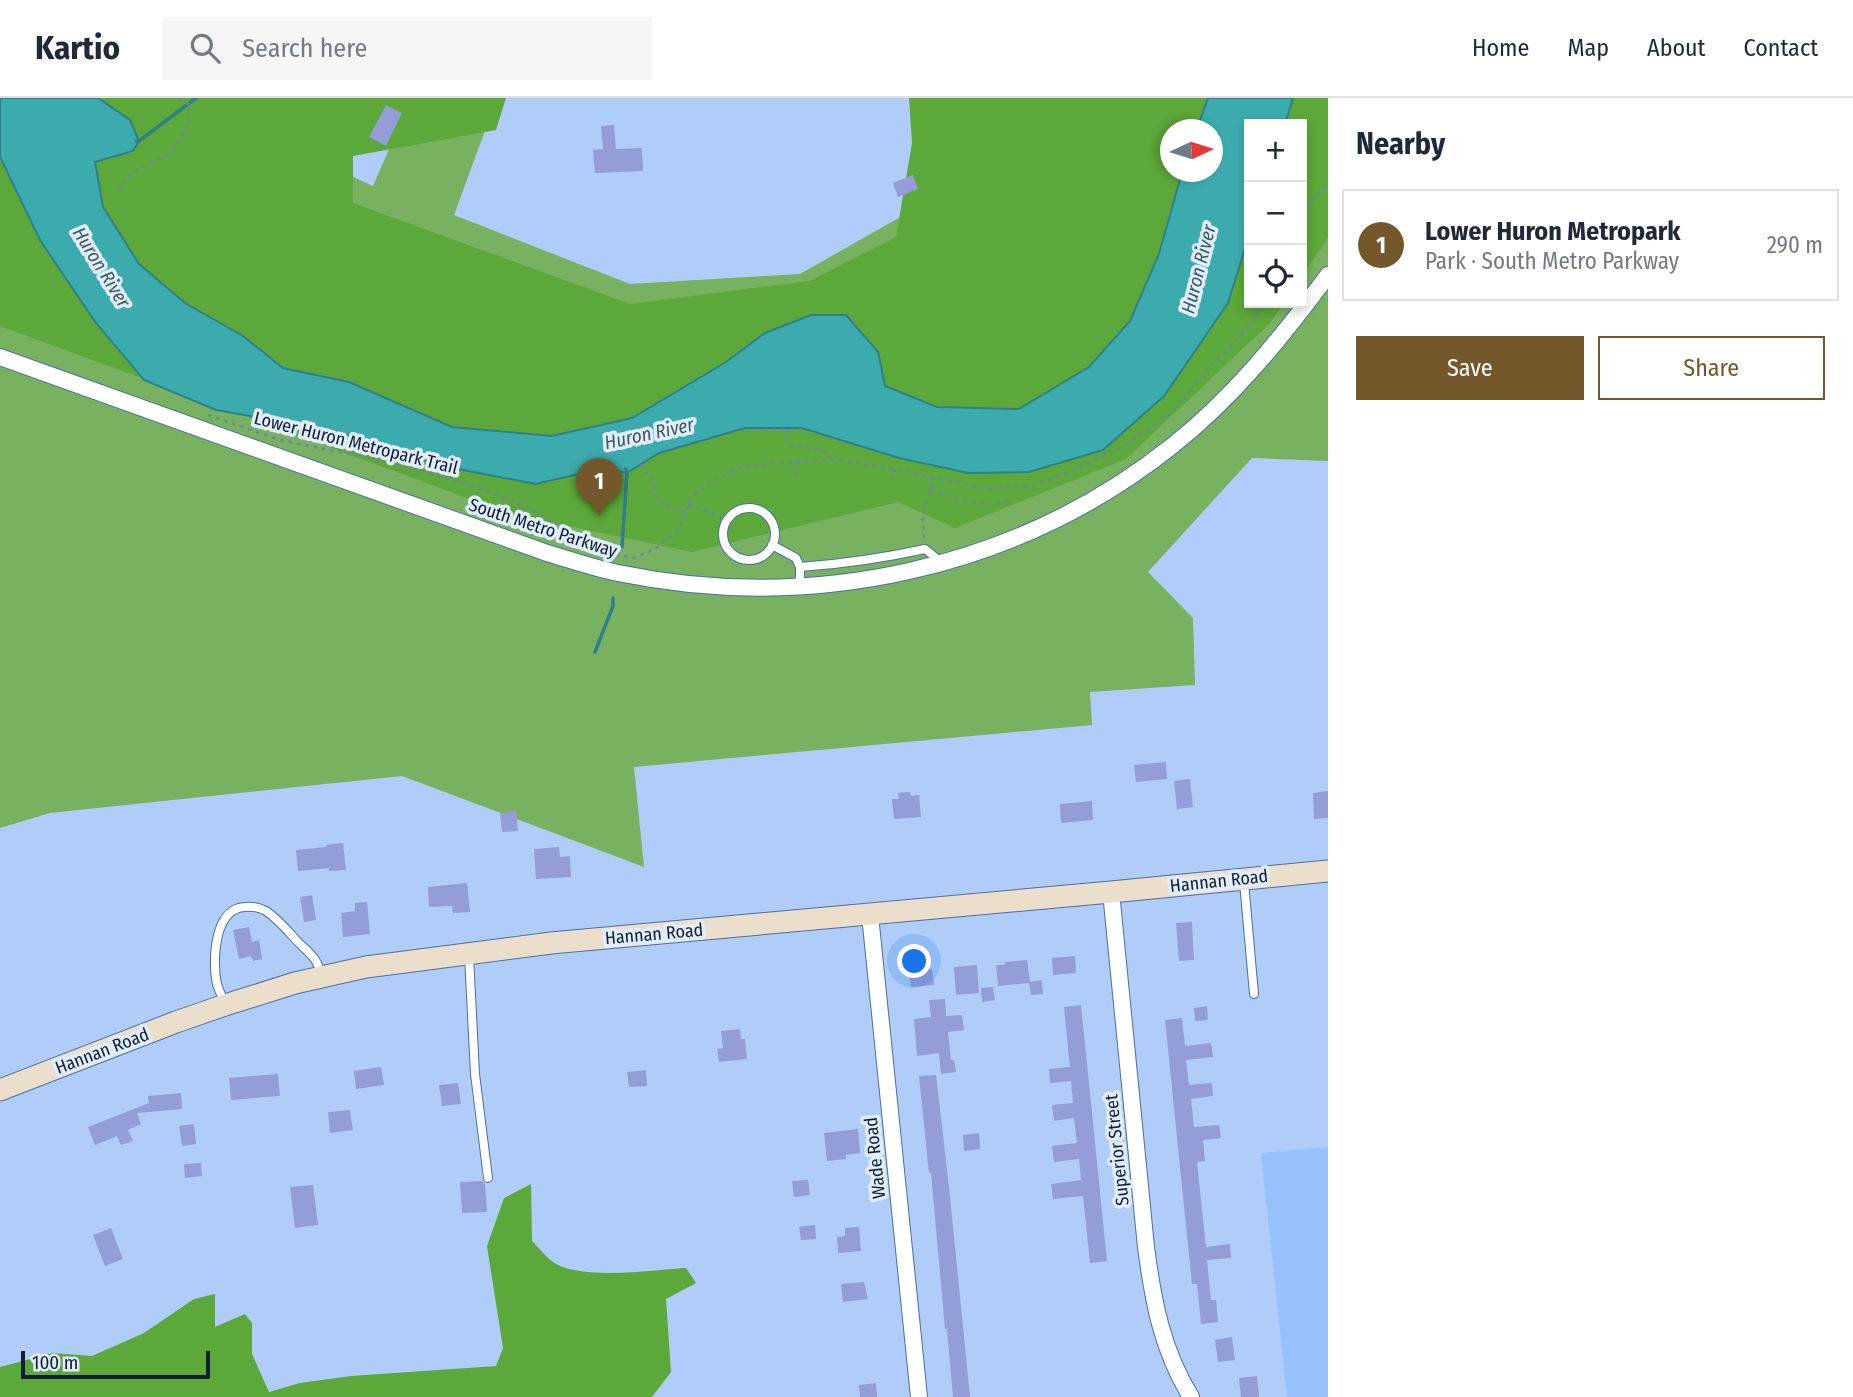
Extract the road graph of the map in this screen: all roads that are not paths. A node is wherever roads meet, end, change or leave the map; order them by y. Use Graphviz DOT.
graph roads {
  1 [pos="1328,275"];
  2 [pos="0,357"];
  3 [pos="772,545"];
  4 [pos="943,564"];
  5 [pos="800,567"];
  6 [pos="800,588"];
  7 [pos="1328,871"];
  8 [pos="1244,879"];
  9 [pos="1111,892"];
  10 [pos="870,915"];
  11 [pos="468,953"];
  12 [pos="321,976"];
  13 [pos="1254,994"];
  14 [pos="225,1005"];
  15 [pos="0,1090"];
  16 [pos="488,1178"];
  17 [pos="919,1397"];
  18 [pos="1191,1397"];
  1 -- 4 [label="street, South Metro Parkway"];
  2 -- 6 [label="street, South Metro Parkway"];
  3 -- 3 [label="lane"];
  3 -- 5 [label="lane"];
  4 -- 5 [label="lane"];
  4 -- 6 [label="street, South Metro Parkway"];
  5 -- 6 [label="lane"];
  7 -- 8 [label="street, Hannan Road"];
  8 -- 9 [label="street, Hannan Road"];
  8 -- 13 [label="lane"];
  9 -- 10 [label="street, Hannan Road"];
  9 -- 18 [label="street, Superior Street"];
  10 -- 11 [label="street, Hannan Road"];
  10 -- 17 [label="street, Wade Road"];
  11 -- 12 [label="street, Hannan Road"];
  11 -- 16 [label="lane"];
  12 -- 14 [label="street, Hannan Road"];
  12 -- 14 [label="lane"];
  14 -- 15 [label="street, Hannan Road"];
}
